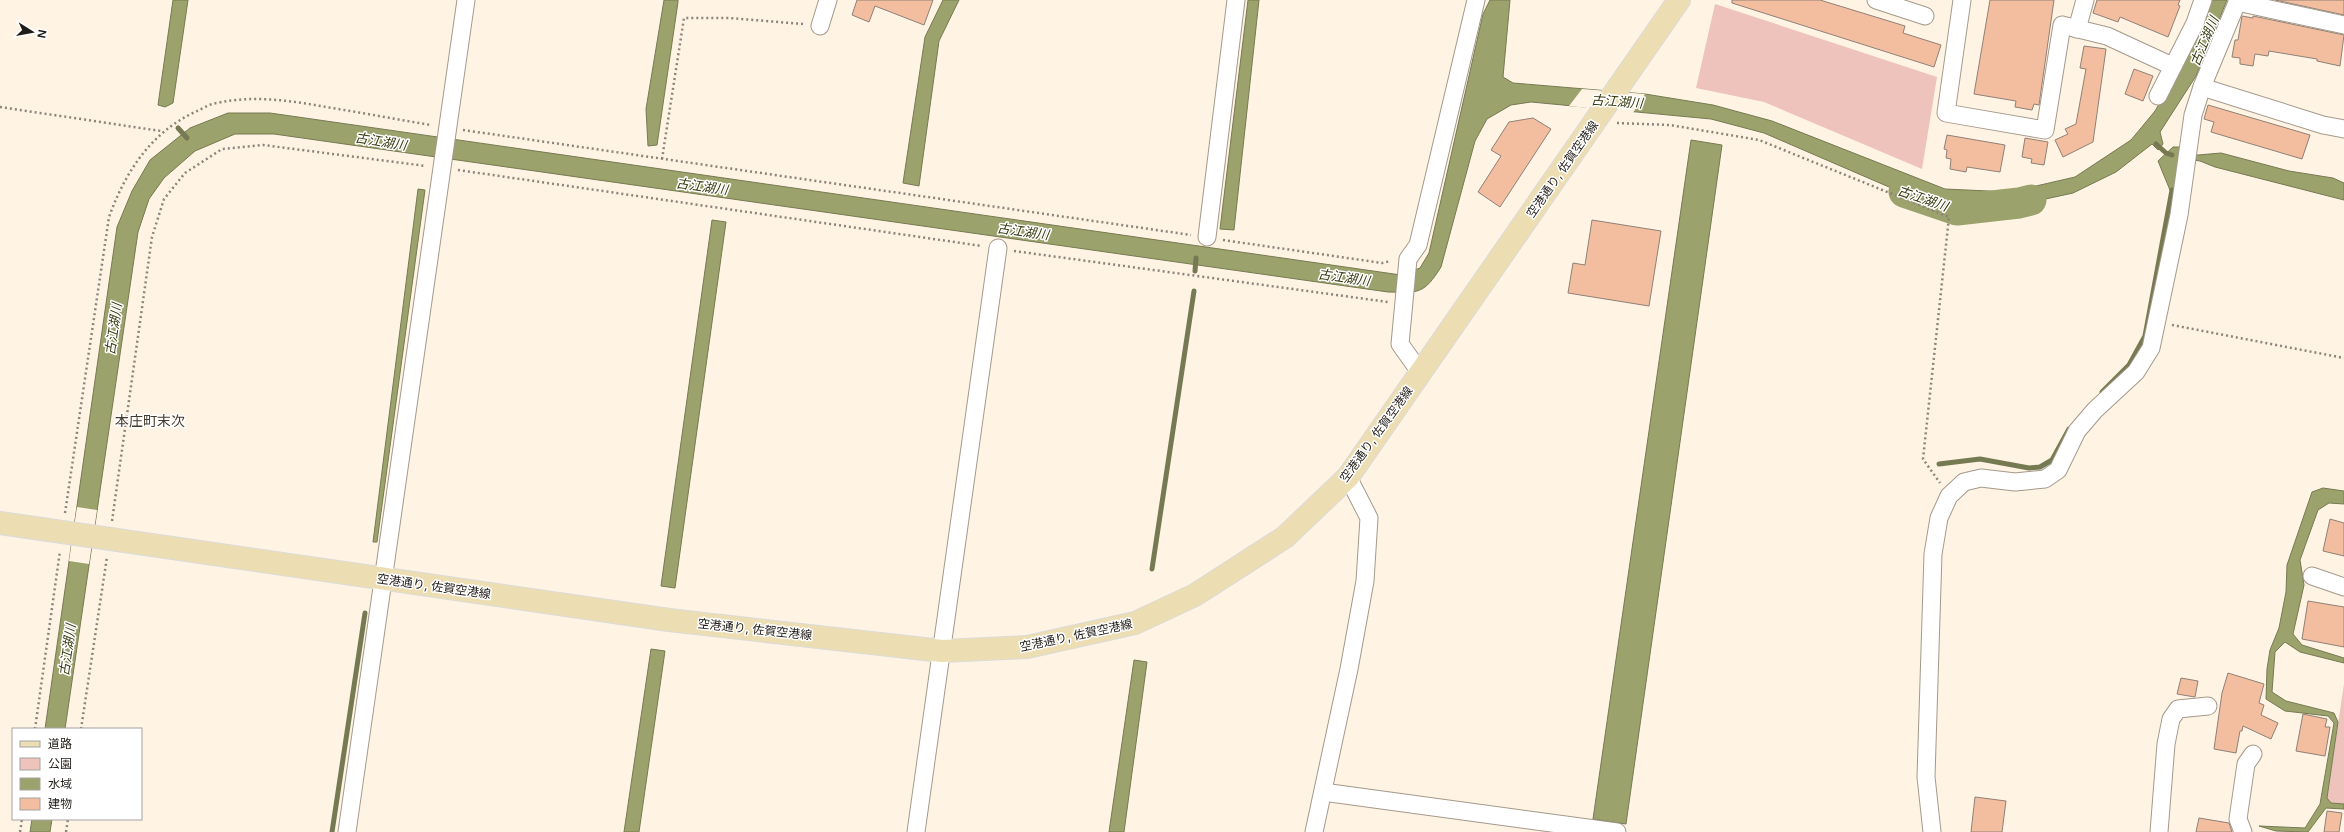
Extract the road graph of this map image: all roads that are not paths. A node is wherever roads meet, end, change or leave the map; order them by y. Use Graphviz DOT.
graph roads {
  1 [pos="466,0"];
  2 [pos="828,0"];
  3 [pos="1236,0"];
  4 [pos="1476,0"];
  5 [pos="1679,0"];
  6 [pos="1876,0"];
  7 [pos="1962,0"];
  8 [pos="2085,0"];
  9 [pos="2203,0"];
  10 [pos="2238,1"];
  11 [pos="1925,16"];
  12 [pos="2344,25"];
  13 [pos="820,26"];
  14 [pos="2077,29"];
  15 [pos="2172,66"];
  16 [pos="2202,87"];
  17 [pos="2158,96"];
  18 [pos="2344,129"];
  19 [pos="1207,237"];
  20 [pos="998,248"];
  21 [pos="1420,372"];
  22 [pos="1348,477"];
  23 [pos="0,523"];
  24 [pos="2312,576"];
  25 [pos="382,578"];
  26 [pos="2344,586"];
  27 [pos="942,651"];
  28 [pos="2208,706"];
  29 [pos="2253,754"];
  30 [pos="1323,792"];
  31 [pos="347,832"];
  32 [pos="916,832"];
  33 [pos="1314,832"];
  34 [pos="1617,832"];
  35 [pos="1932,832"];
  36 [pos="2160,832"];
  37 [pos="2243,832"];
  1 -- 25 [label="street"];
  2 -- 13 [label="street"];
  3 -- 19 [label="street"];
  4 -- 21 [label="street"];
  5 -- 21 [label="main road, 空港通り, 佐賀空港線"];
  6 -- 11 [label="street"];
  7 -- 14 [label="street"];
  8 -- 14 [label="street"];
  9 -- 15 [label="street"];
  10 -- 12 [label="street"];
  10 -- 16 [label="street"];
  14 -- 15 [label="street"];
  15 -- 17 [label="street"];
  16 -- 18 [label="street"];
  16 -- 35 [label="street"];
  20 -- 27 [label="street"];
  21 -- 22 [label="main road, 空港通り, 佐賀空港線"];
  22 -- 27 [label="main road, 空港通り, 佐賀空港線"];
  22 -- 30 [label="street"];
  23 -- 25 [label="main road, 空港通り, 佐賀空港線"];
  24 -- 26 [label="street"];
  25 -- 27 [label="main road, 空港通り, 佐賀空港線"];
  25 -- 31 [label="street"];
  27 -- 32 [label="street"];
  28 -- 36 [label="street"];
  29 -- 37 [label="street"];
  30 -- 33 [label="street"];
  30 -- 34 [label="street"];
}
